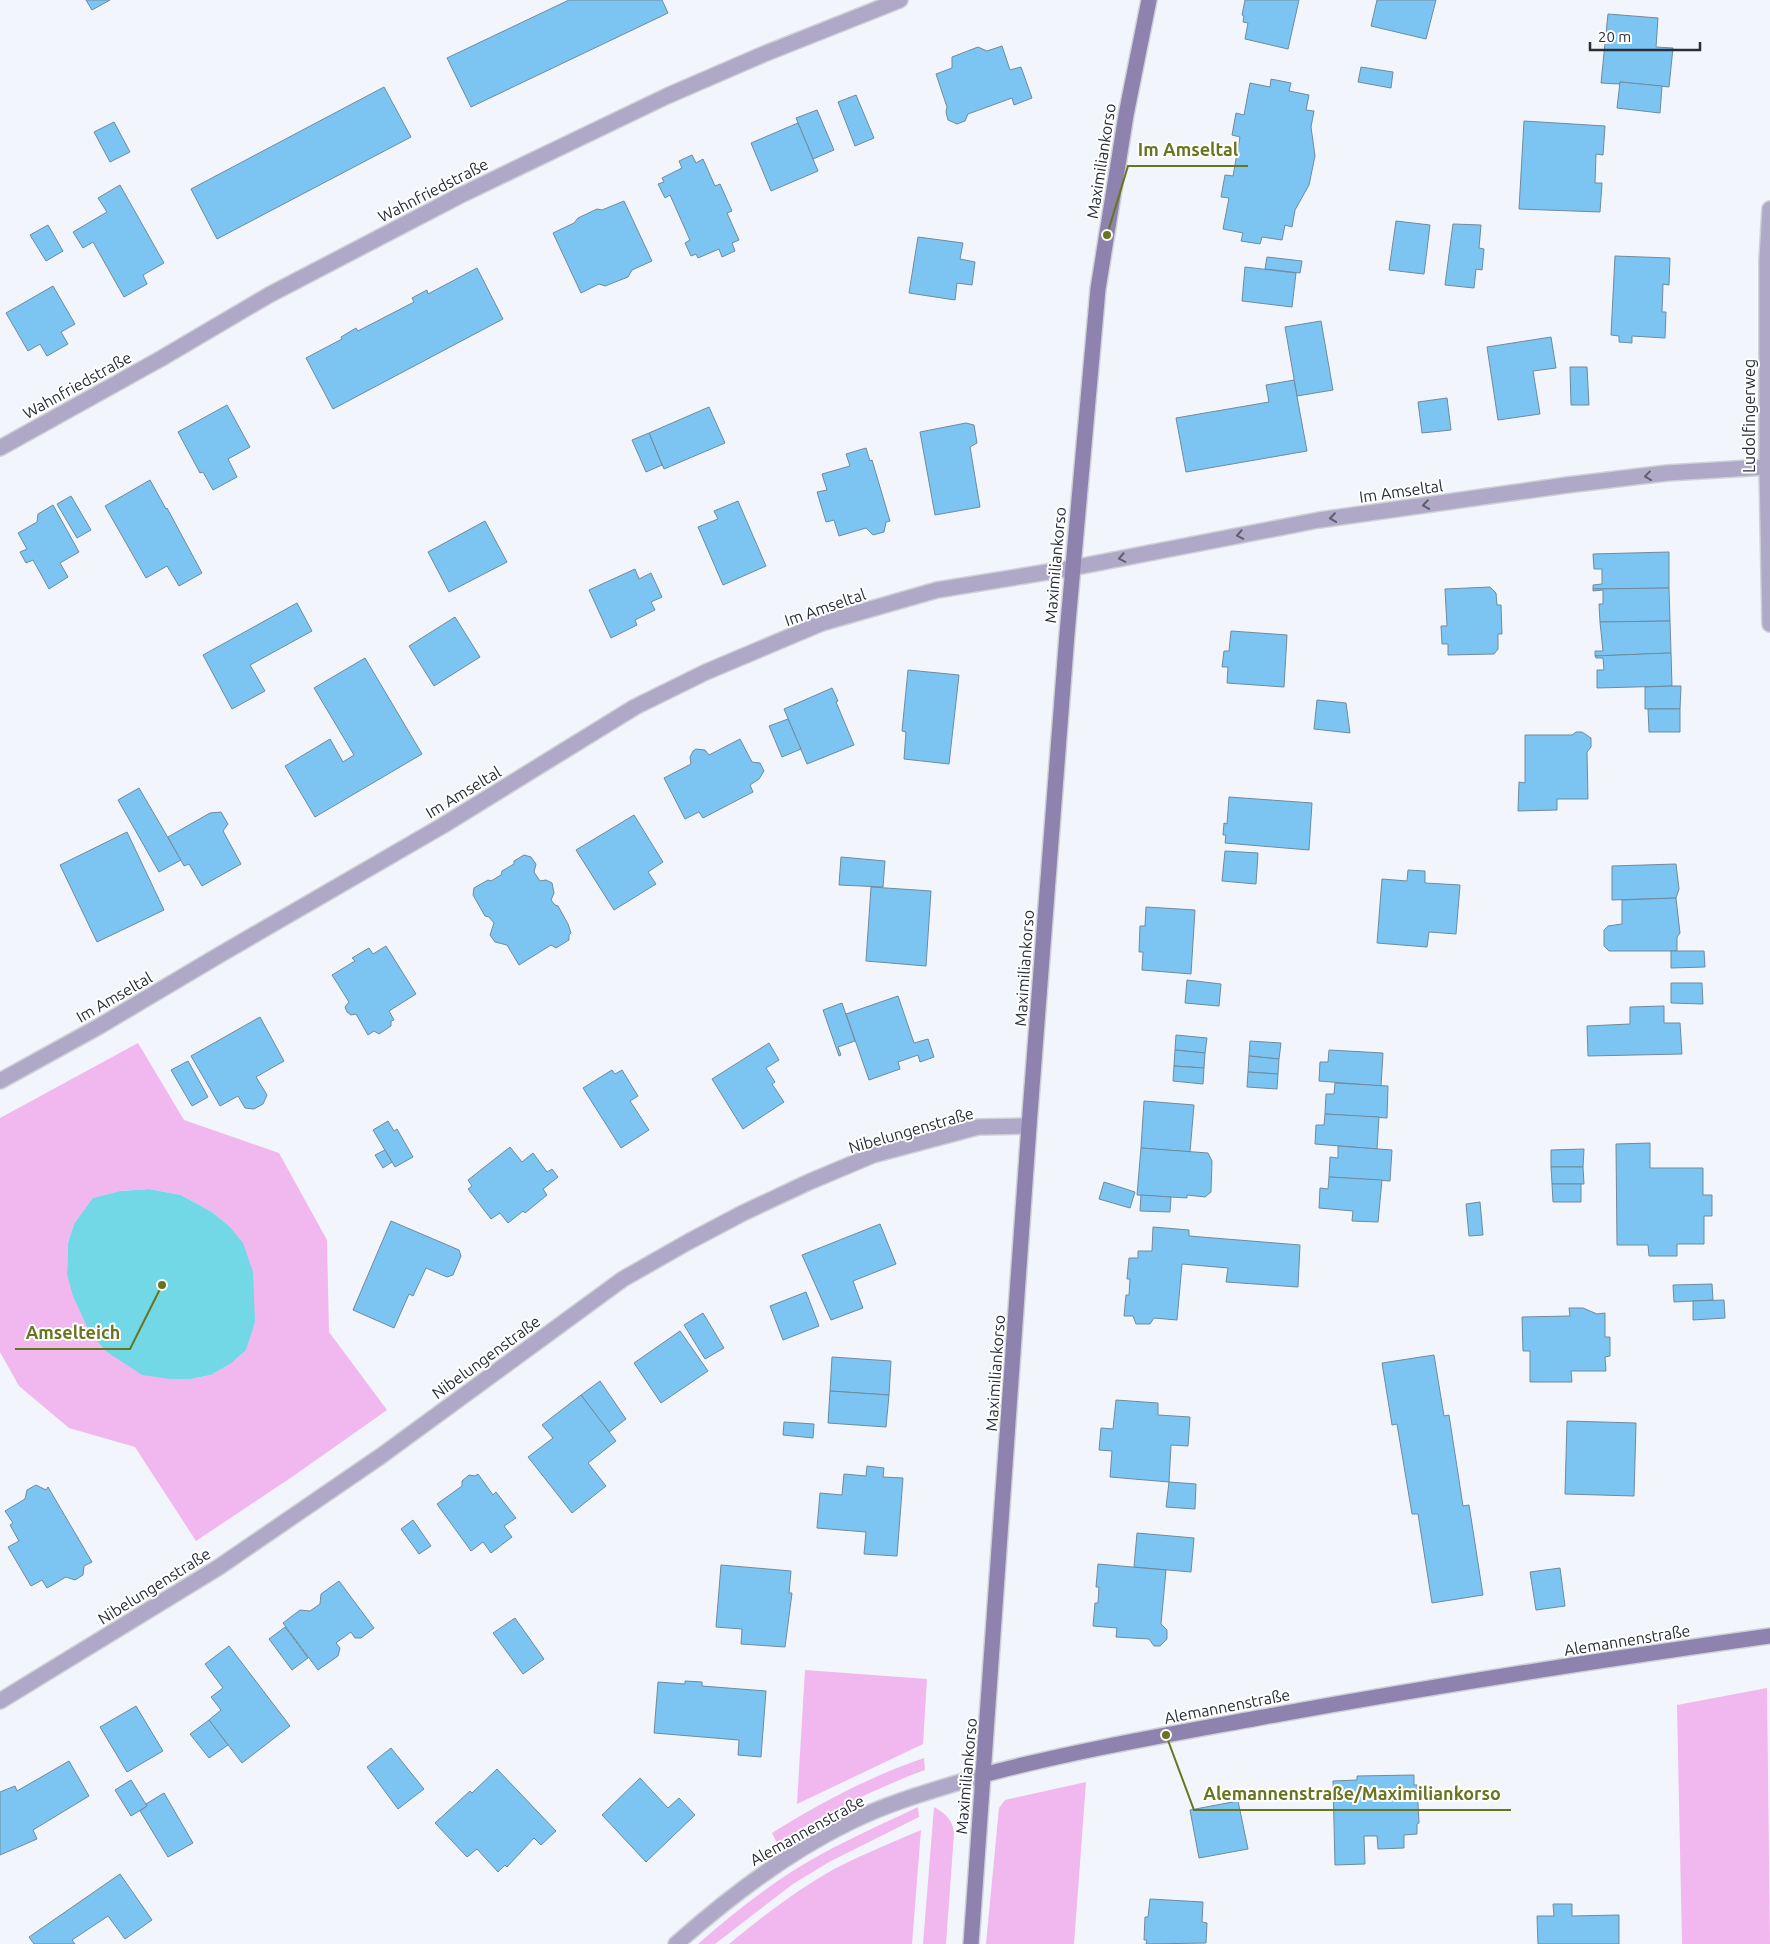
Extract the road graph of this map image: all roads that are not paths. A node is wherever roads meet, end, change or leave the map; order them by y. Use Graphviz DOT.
graph roads {
  1 [pos="900,0"];
  2 [pos="1149,0"];
  3 [pos="1770,209"];
  4 [pos="0,448"];
  5 [pos="1767,468"];
  6 [pos="1072,568"];
  7 [pos="1770,624"];
  8 [pos="0,1080"];
  9 [pos="1029,1126"];
  10 [pos="1770,1636"];
  11 [pos="0,1701"];
  12 [pos="983,1775"];
  13 [pos="676,1944"];
  14 [pos="971,1944"];
  1 -- 4 [label="street, Wahnfriedstraße"];
  2 -- 6 [label="street, Maximiliankorso"];
  3 -- 5 [label="street, Ludolfingerweg"];
  5 -- 6 [label="street, Im Amseltal, one-way"];
  5 -- 7 [label="street, Ludolfingerweg"];
  6 -- 8 [label="street, Im Amseltal"];
  6 -- 9 [label="street, Maximiliankorso"];
  9 -- 11 [label="street, Nibelungenstraße"];
  9 -- 12 [label="street, Maximiliankorso"];
  10 -- 12 [label="street, Alemannenstraße"];
  12 -- 13 [label="street, Alemannenstraße"];
  12 -- 14 [label="street, Maximiliankorso"];
}
